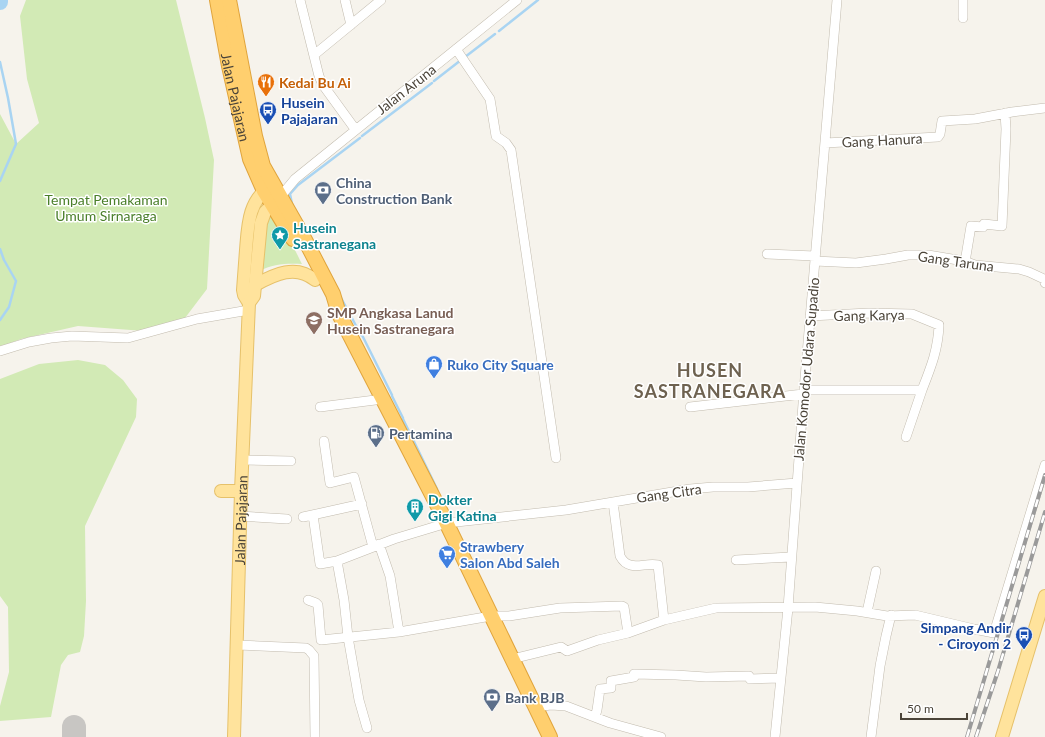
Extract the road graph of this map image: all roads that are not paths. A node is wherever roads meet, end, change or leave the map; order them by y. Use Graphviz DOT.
graph roads {
  1 [pos="217,0"];
  2 [pos="229,0"];
  3 [pos="300,0"];
  4 [pos="345,0"];
  5 [pos="381,0"];
  6 [pos="517,0"];
  7 [pos="836,0"];
  8 [pos="963,0"];
  9 [pos="963,18"];
  10 [pos="351,25"];
  11 [pos="457,53"];
  12 [pos="314,55"];
  13 [pos="1045,108"];
  14 [pos="1005,113"];
  15 [pos="355,129"];
  16 [pos="825,143"];
  17 [pos="295,179"];
  18 [pos="273,193"];
  19 [pos="767,254"];
  20 [pos="815,258"];
  21 [pos="965,262"];
  22 [pos="315,280"];
  23 [pos="1045,283"];
  24 [pos="255,285"];
  25 [pos="249,307"];
  26 [pos="339,314"];
  27 [pos="810,316"];
  28 [pos="0,351"];
  29 [pos="922,390"];
  30 [pos="803,392"];
  31 [pos="383,399"];
  32 [pos="320,407"];
  33 [pos="690,407"];
  34 [pos="906,437"];
  35 [pos="324,441"];
  36 [pos="556,458"];
  37 [pos="242,460"];
  38 [pos="291,461"];
  39 [pos="1045,465"];
  40 [pos="797,482"];
  41 [pos="221,490"];
  42 [pos="241,491"];
  43 [pos="613,502"];
  44 [pos="362,504"];
  45 [pos="313,515"];
  46 [pos="240,516"];
  47 [pos="303,517"];
  48 [pos="287,519"];
  49 [pos="447,523"];
  50 [pos="376,546"];
  51 [pos="791,557"];
  52 [pos="736,560"];
  53 [pos="337,561"];
  54 [pos="876,571"];
  55 [pos="1045,596"];
  56 [pos="308,600"];
  57 [pos="788,608"];
  58 [pos="867,612"];
  59 [pos="1042,614"];
  60 [pos="891,615"];
  61 [pos="491,616"];
  62 [pos="664,620"];
  63 [pos="399,632"];
  64 [pos="628,633"];
  65 [pos="348,638"];
  66 [pos="237,645"];
  67 [pos="512,659"];
  68 [pos="781,678"];
  69 [pos="536,706"];
  70 [pos="595,717"];
  71 [pos="367,728"];
  72 [pos="234,737"];
  73 [pos="315,737"];
  74 [pos="550,737"];
  75 [pos="661,737"];
  76 [pos="775,737"];
  77 [pos="871,737"];
  78 [pos="1002,737"];
  1 -- 18 [label="highway, Jalan Pajajaran"];
  2 -- 18 [label="highway, Jalan Pajajaran"];
  3 -- 12 [label="street"];
  4 -- 10 [label="street"];
  5 -- 10 [label="street"];
  6 -- 11 [label="street, Jalan Aruna"];
  7 -- 16 [label="street, Jalan Komodor Udara Supadio"];
  8 -- 9 [label="street"];
  10 -- 12 [label="street"];
  11 -- 15 [label="street, Jalan Aruna"];
  11 -- 36 [label="street"];
  12 -- 15 [label="street"];
  13 -- 14 [label="street"];
  14 -- 16 [label="street, Gang Hanura"];
  14 -- 21 [label="street"];
  15 -- 17 [label="street, Jalan Aruna"];
  16 -- 20 [label="street, Jalan Komodor Udara Supadio"];
  17 -- 18 [label="street, Jalan Aruna"];
  17 -- 18 [label="street, Jalan Aruna"];
  18 -- 22 [label="highway"];
  18 -- 24 [label="main road, Jalan Pajajaran"];
  18 -- 25 [label="main road, Jalan Pajajaran"];
  18 -- 26 [label="highway"];
  19 -- 20 [label="street, Gang Taruna"];
  20 -- 21 [label="street, Gang Taruna"];
  20 -- 27 [label="street, Jalan Komodor Udara Supadio"];
  21 -- 23 [label="street, Gang Taruna"];
  22 -- 24 [label="main road"];
  22 -- 26 [label="highway"];
  24 -- 25 [label="main road, Jalan Pajajaran"];
  25 -- 28 [label="street"];
  25 -- 37 [label="main road, Jalan Pajajaran"];
  26 -- 31 [label="highway"];
  27 -- 29 [label="street, Gang Karya"];
  27 -- 30 [label="street, Jalan Komodor Udara Supadio"];
  29 -- 30 [label="street"];
  29 -- 34 [label="street"];
  30 -- 33 [label="street"];
  30 -- 40 [label="street, Jalan Komodor Udara Supadio"];
  31 -- 32 [label="street"];
  31 -- 49 [label="highway"];
  35 -- 44 [label="street"];
  37 -- 38 [label="street"];
  37 -- 42 [label="main road, Jalan Pajajaran"];
  39 -- 60 [label="street"];
  40 -- 43 [label="street, Gang Citra"];
  40 -- 51 [label="street, Jalan Komodor Udara Supadio"];
  41 -- 42 [label="main road"];
  42 -- 46 [label="main road, Jalan Pajajaran"];
  43 -- 49 [label="street, Gang Citra"];
  43 -- 62 [label="street"];
  44 -- 45 [label="street"];
  44 -- 50 [label="street"];
  45 -- 47 [label="street"];
  45 -- 53 [label="street"];
  46 -- 48 [label="street"];
  46 -- 66 [label="main road, Jalan Pajajaran"];
  49 -- 50 [label="street, Gang Citra"];
  49 -- 61 [label="highway"];
  50 -- 53 [label="street, Gang Citra"];
  50 -- 63 [label="street"];
  51 -- 52 [label="street"];
  51 -- 57 [label="street, Jalan Komodor Udara Supadio"];
  53 -- 65 [label="street"];
  54 -- 58 [label="street"];
  55 -- 59 [label="main road"];
  56 -- 65 [label="street"];
  57 -- 58 [label="street"];
  57 -- 62 [label="street"];
  57 -- 68 [label="street, Jalan Komodor Udara Supadio"];
  58 -- 60 [label="street"];
  59 -- 78 [label="main road"];
  60 -- 77 [label="street"];
  61 -- 63 [label="street"];
  61 -- 64 [label="street"];
  61 -- 67 [label="highway"];
  62 -- 64 [label="street"];
  63 -- 65 [label="street"];
  64 -- 67 [label="street"];
  65 -- 71 [label="street"];
  66 -- 72 [label="main road, Jalan Pajajaran"];
  66 -- 73 [label="street"];
  67 -- 69 [label="highway"];
  68 -- 70 [label="street"];
  68 -- 76 [label="street, Jalan Komodor Udara Supadio"];
  69 -- 70 [label="street"];
  69 -- 74 [label="highway"];
  70 -- 75 [label="street"];
}
